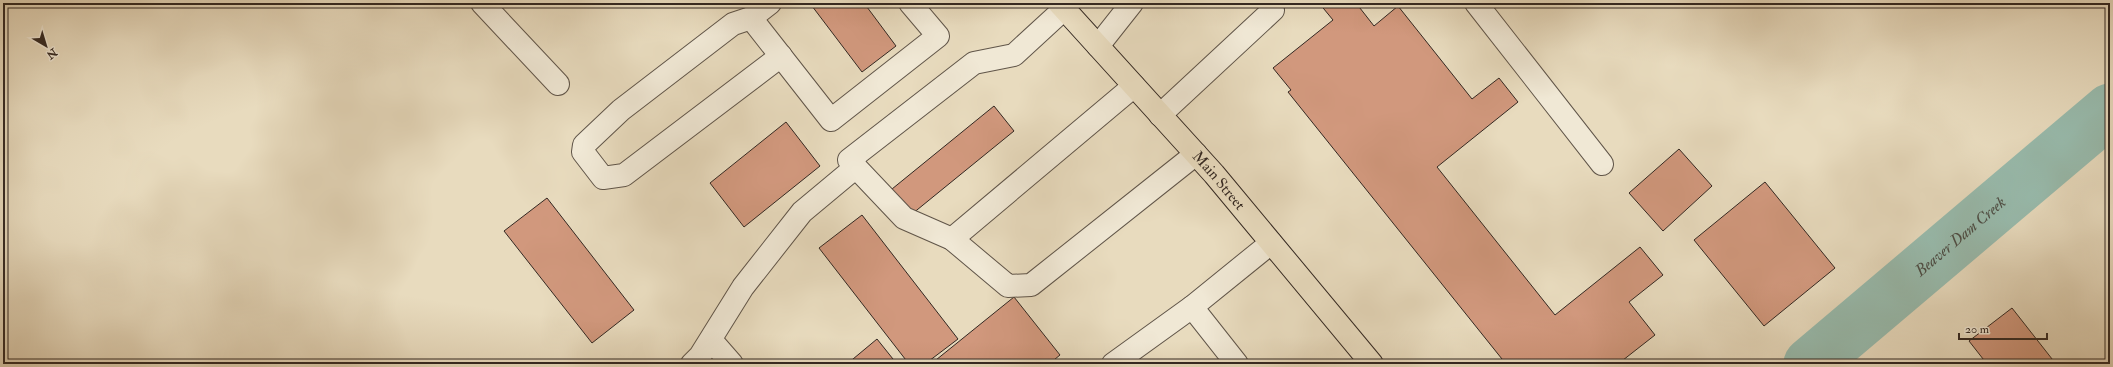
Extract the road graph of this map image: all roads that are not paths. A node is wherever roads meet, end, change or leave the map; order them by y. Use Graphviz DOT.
graph roads {
  1 [pos="482,3"];
  2 [pos="770,3"];
  3 [pos="910,3"];
  4 [pos="1132,3"];
  5 [pos="1476,3"];
  6 [pos="1061,6"];
  7 [pos="1274,10"];
  8 [pos="751,18"];
  9 [pos="1098,46"];
  10 [pos="781,56"];
  11 [pos="558,84"];
  12 [pos="1134,86"];
  13 [pos="1160,115"];
  14 [pos="1196,154"];
  15 [pos="1602,164"];
  16 [pos="856,167"];
  17 [pos="952,239"];
  18 [pos="1271,243"];
  19 [pos="1192,307"];
  20 [pos="711,340"];
  21 [pos="692,364"];
  22 [pos="732,364"];
  23 [pos="1113,364"];
  24 [pos="1237,364"];
  25 [pos="1372,364"];
  1 -- 11 [label="lane"];
  2 -- 8 [label="lane"];
  3 -- 10 [label="lane"];
  4 -- 9 [label="lane"];
  5 -- 15 [label="lane"];
  6 -- 9 [label="main road, Main Street"];
  6 -- 16 [label="lane"];
  7 -- 13 [label="lane"];
  8 -- 10 [label="lane"];
  8 -- 10 [label="lane"];
  9 -- 12 [label="main road, Main Street"];
  12 -- 13 [label="main road, Main Street"];
  12 -- 17 [label="lane"];
  13 -- 14 [label="main road, Main Street"];
  14 -- 17 [label="lane"];
  14 -- 18 [label="main road, Main Street"];
  16 -- 17 [label="lane"];
  16 -- 20 [label="lane"];
  18 -- 19 [label="lane"];
  18 -- 25 [label="main road, Main Street"];
  19 -- 23 [label="lane"];
  19 -- 24 [label="lane"];
  20 -- 21 [label="lane"];
  20 -- 22 [label="lane"];
}
